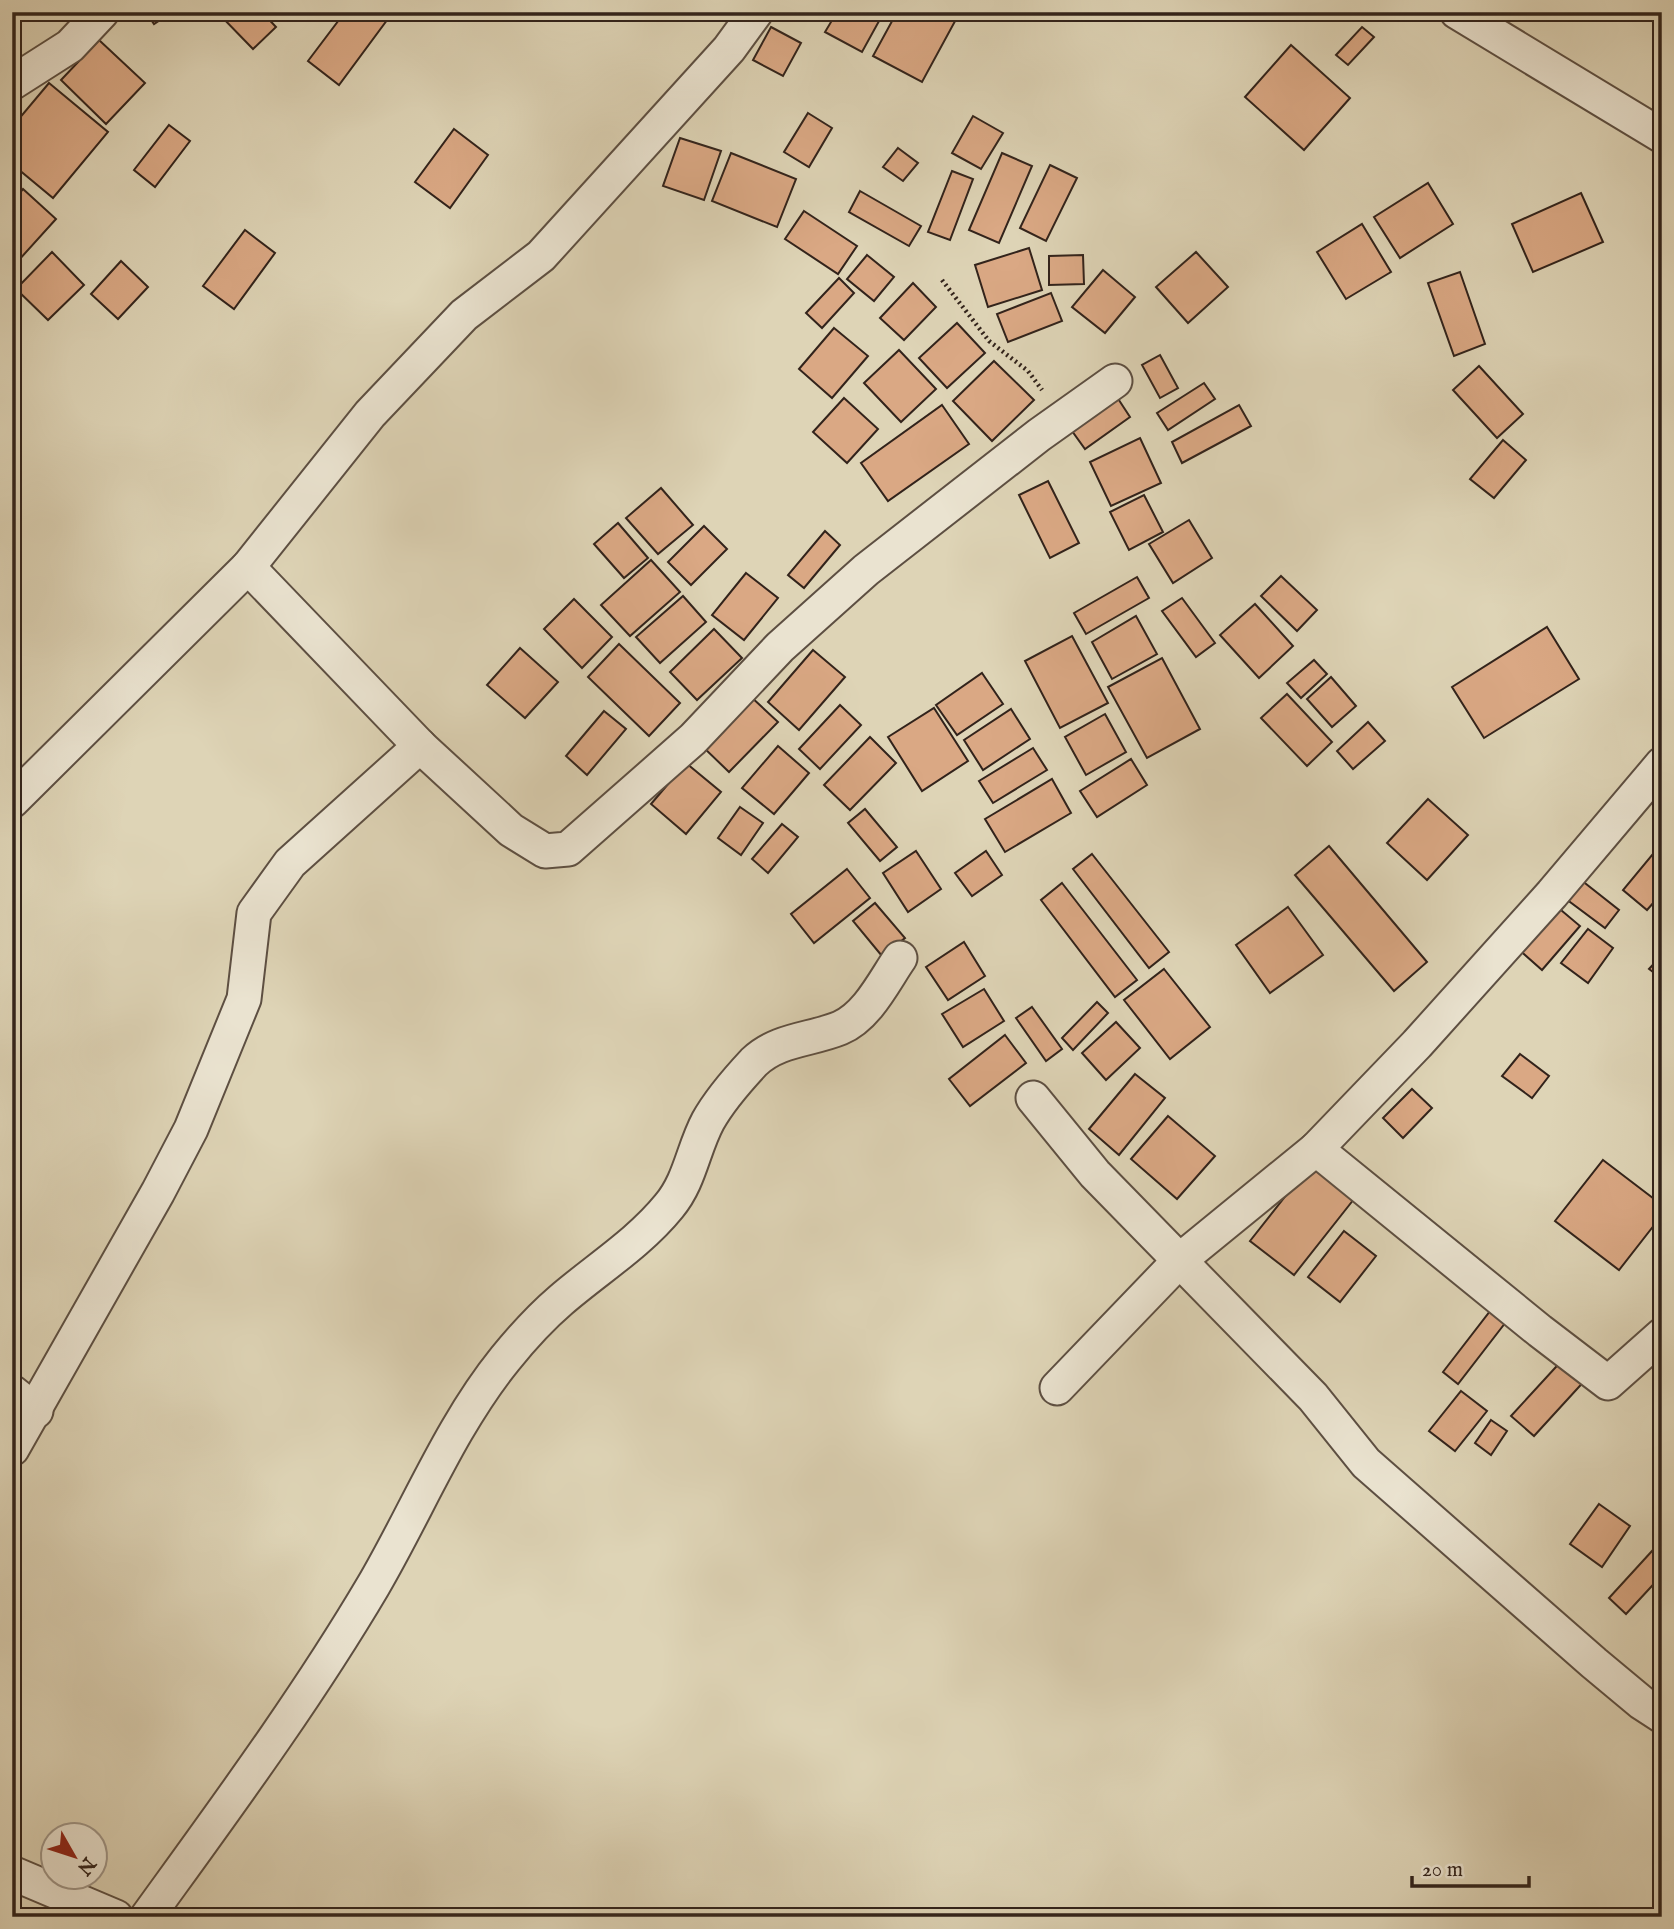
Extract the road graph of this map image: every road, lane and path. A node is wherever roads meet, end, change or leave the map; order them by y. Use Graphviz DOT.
graph roads {
  1 [pos="102,12"];
  2 [pos="756,12"];
  3 [pos="1457,12"];
  4 [pos="12,83"];
  5 [pos="1662,136"];
  6 [pos="942,280"];
  7 [pos="1115,381"];
  8 [pos="1063,417"];
  9 [pos="248,567"];
  10 [pos="420,746"];
  11 [pos="1662,764"];
  12 [pos="12,801"];
  13 [pos="900,958"];
  14 [pos="1033,1098"];
  15 [pos="1317,1149"];
  16 [pos="1180,1260"];
  17 [pos="1662,1335"];
  18 [pos="1057,1388"];
  19 [pos="24,1401"];
  20 [pos="12,1448"];
  21 [pos="1662,1716"];
  22 [pos="12,1872"];
  23 [pos="116,1917"];
  24 [pos="147,1917"];
  1 -- 4 [label="street"];
  2 -- 9 [label="street"];
  3 -- 5 [label="street"];
  6 -- 8 [label="path"];
  7 -- 8 [label="street"];
  8 -- 10 [label="street"];
  9 -- 10 [label="street"];
  9 -- 12 [label="street"];
  10 -- 19 [label="street"];
  11 -- 15 [label="street"];
  13 -- 24 [label="street"];
  14 -- 16 [label="street"];
  15 -- 16 [label="street"];
  15 -- 17 [label="street"];
  16 -- 18 [label="street"];
  16 -- 21 [label="street"];
  19 -- 20 [label="street"];
  22 -- 23 [label="street"];
}
